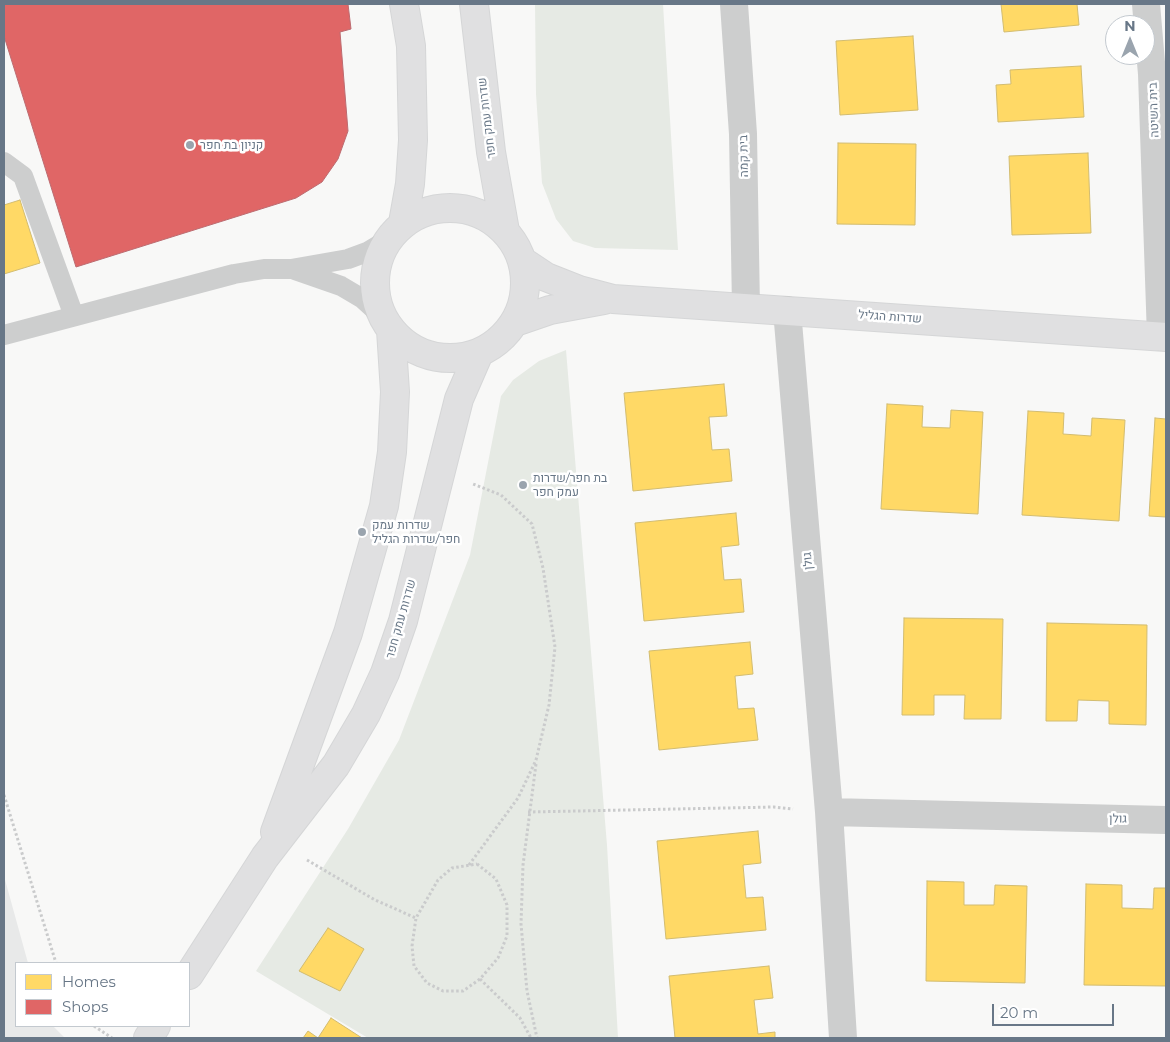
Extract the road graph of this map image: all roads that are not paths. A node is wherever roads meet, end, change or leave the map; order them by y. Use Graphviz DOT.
graph roads {
  1 [pos="404,4"];
  2 [pos="474,4"];
  3 [pos="734,4"];
  4 [pos="1146,4"];
  5 [pos="4,162"];
  6 [pos="395,231"];
  7 [pos="505,231"];
  8 [pos="522,261"];
  9 [pos="291,269"];
  10 [pos="613,299"];
  11 [pos="746,308"];
  12 [pos="787,310"];
  13 [pos="74,316"];
  14 [pos="515,322"];
  15 [pos="388,324"];
  16 [pos="4,336"];
  17 [pos="1164,337"];
  18 [pos="479,353"];
  19 [pos="829,812"];
  20 [pos="1166,820"];
  21 [pos="271,850"];
  22 [pos="190,973"];
  23 [pos="155,1027"];
  24 [pos="148,1038"];
  25 [pos="843,1038"];
  1 -- 6 [label="street"];
  2 -- 7 [label="street, שדרות עמק חפר"];
  3 -- 11 [label="street, בית קמה"];
  4 -- 17 [label="street, בית השיטה"];
  5 -- 13 [label="lane"];
  6 -- 7 [label="street"];
  6 -- 9 [label="lane"];
  6 -- 15 [label="street"];
  7 -- 8 [label="street"];
  8 -- 10 [label="street, שדרות הגליל"];
  8 -- 14 [label="street"];
  9 -- 13 [label="lane"];
  9 -- 15 [label="lane"];
  10 -- 11 [label="street, שדרות הגליל"];
  10 -- 14 [label="street, שדרות הגליל"];
  11 -- 12 [label="street, שדרות הגליל"];
  12 -- 17 [label="street, שדרות הגליל"];
  12 -- 19 [label="street, גולן"];
  13 -- 16 [label="lane"];
  14 -- 18 [label="street"];
  15 -- 18 [label="street"];
  15 -- 21 [label="street, שדרות עמק חפר"];
  18 -- 21 [label="street, שדרות עמק חפר"];
  19 -- 20 [label="street, גולן"];
  19 -- 25 [label="street, גולן"];
  21 -- 22 [label="street, שדרות עמק חפר"];
  23 -- 24 [label="street"];
}
